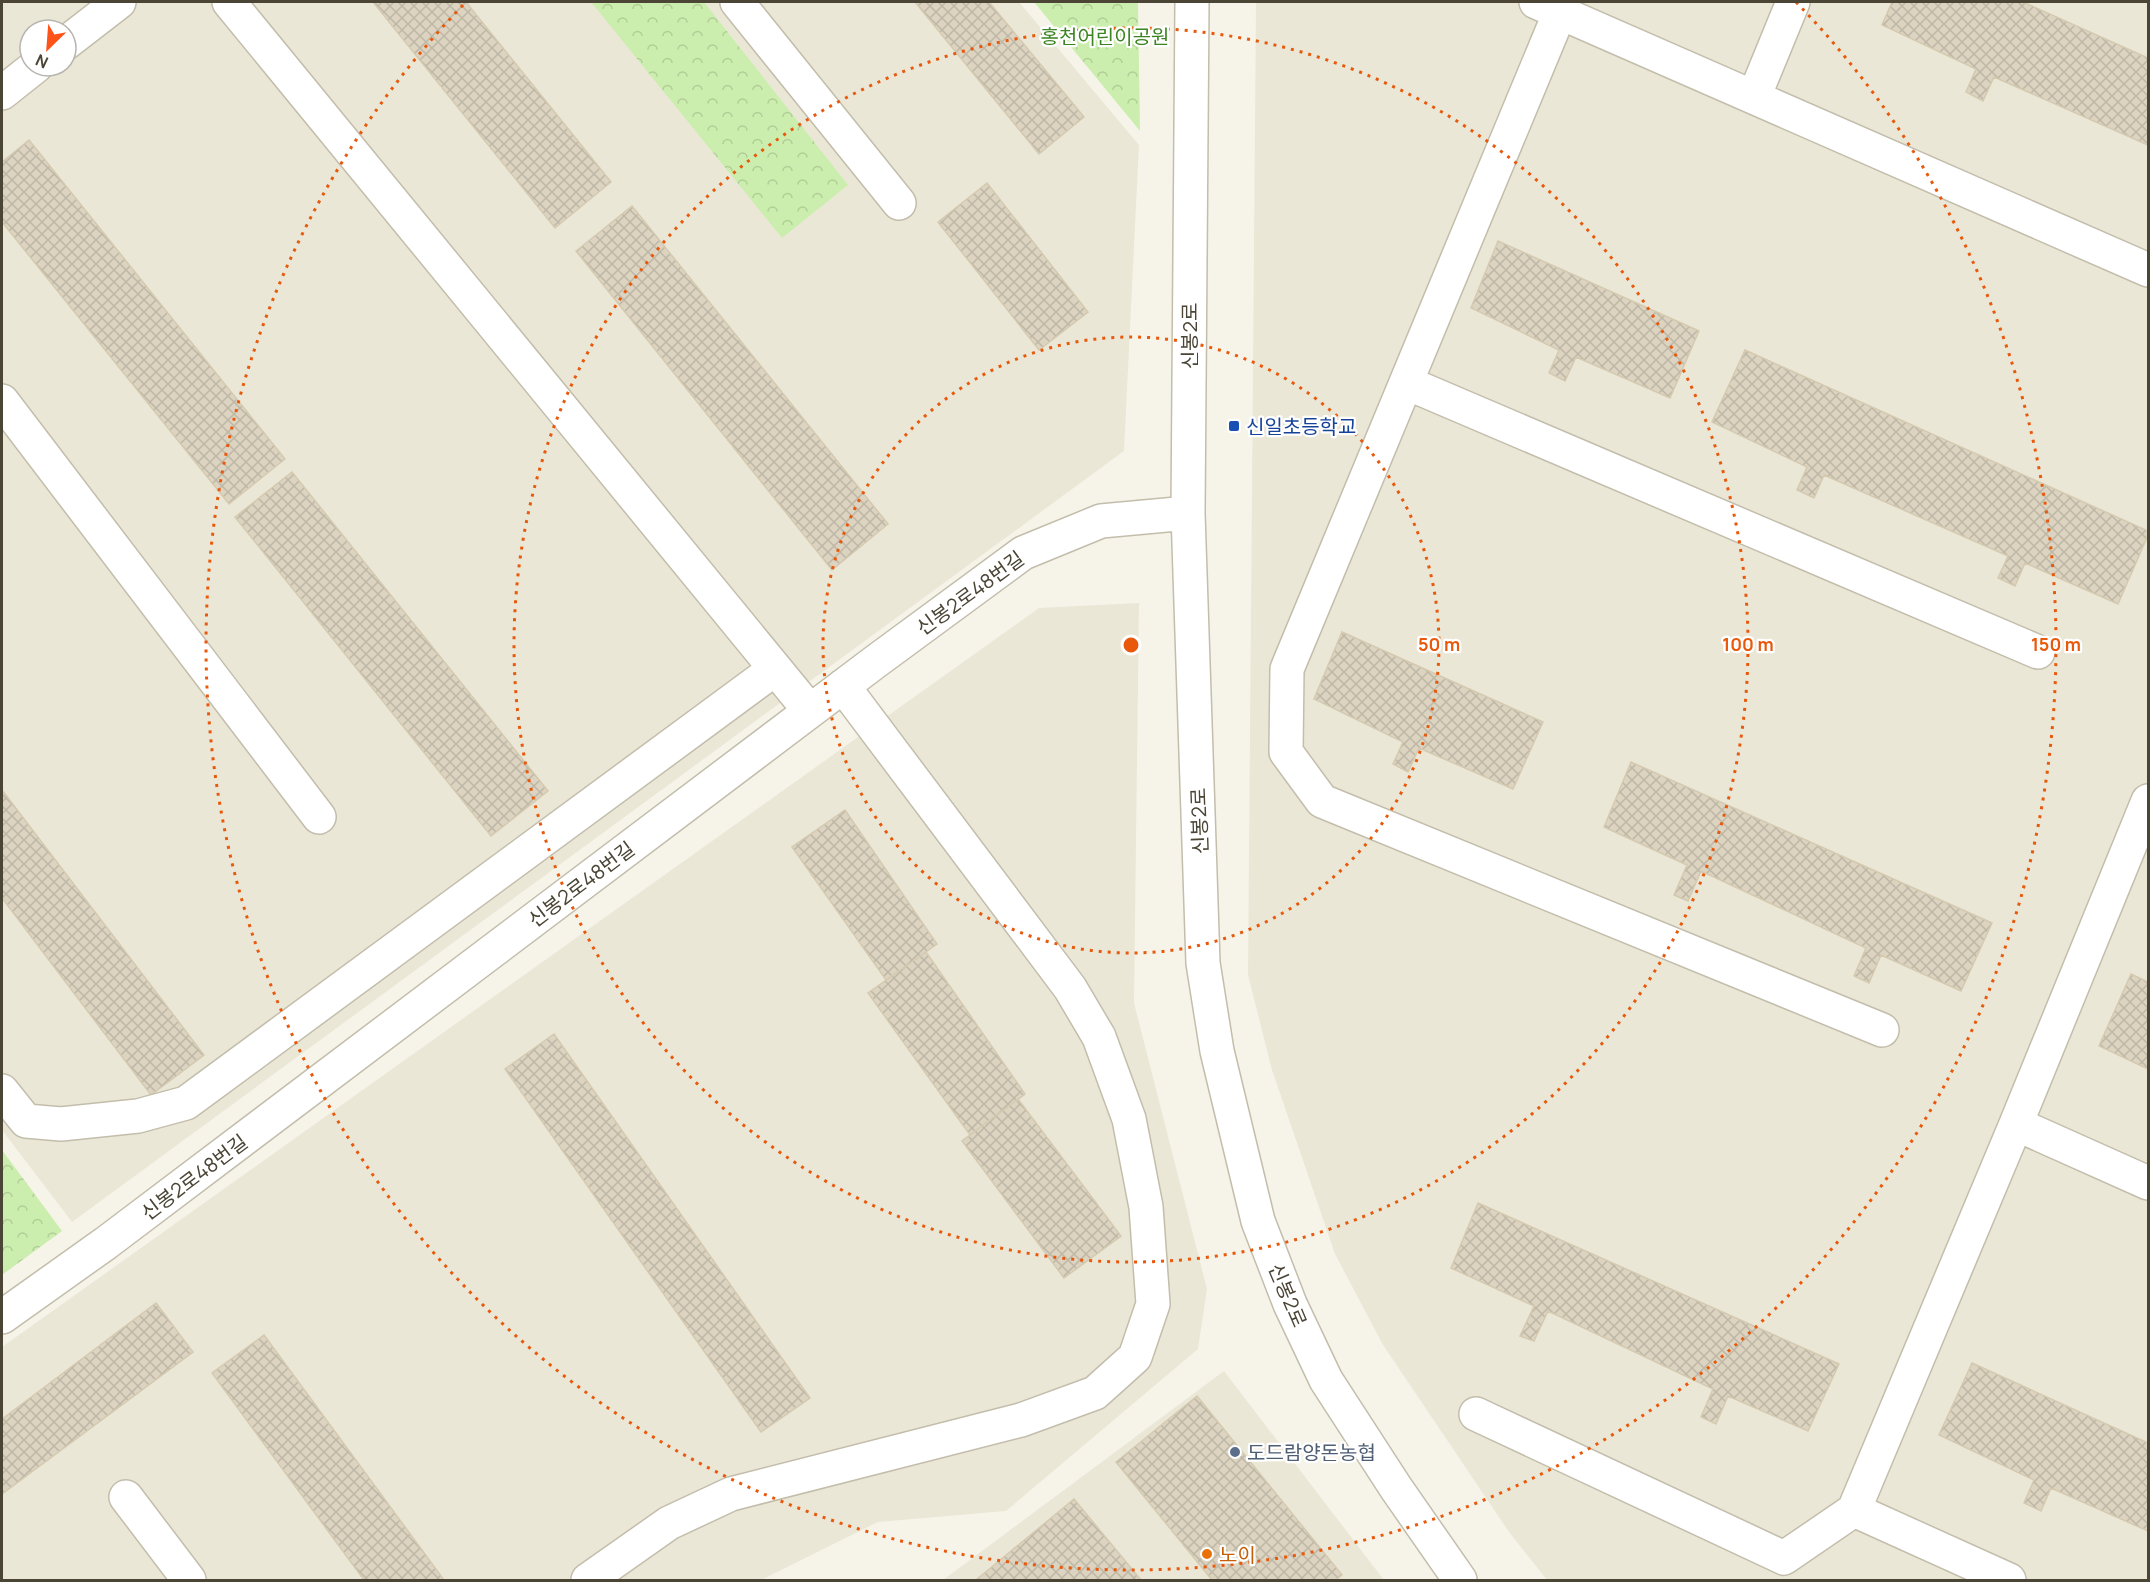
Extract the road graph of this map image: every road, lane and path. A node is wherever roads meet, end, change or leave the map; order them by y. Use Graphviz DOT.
graph roads {
  1 [pos="119,2"];
  2 [pos="229,2"];
  3 [pos="737,2"];
  4 [pos="1192,2"];
  5 [pos="1793,2"];
  6 [pos="1548,7"];
  7 [pos="78,34"];
  8 [pos="21,78"];
  9 [pos="2,93"];
  10 [pos="1754,97"];
  11 [pos="898,203"];
  12 [pos="2148,270"];
  13 [pos="1407,383"];
  14 [pos="2,402"];
  15 [pos="1188,513"];
  16 [pos="2038,652"];
  17 [pos="775,669"];
  18 [pos="843,686"];
  19 [pos="810,711"];
  20 [pos="2148,801"];
  21 [pos="319,817"];
  22 [pos="1882,1030"];
  23 [pos="2,1091"];
  24 [pos="2016,1124"];
  25 [pos="2148,1183"];
  26 [pos="2,1317"];
  27 [pos="1476,1414"];
  28 [pos="126,1497"];
  29 [pos="1854,1510"];
  30 [pos="189,1581"];
  31 [pos="588,1581"];
  32 [pos="1460,1581"];
  33 [pos="2009,1581"];
  1 -- 7 [label="street"];
  2 -- 17 [label="street"];
  3 -- 11 [label="street"];
  4 -- 15 [label="street, 신봉2로"];
  5 -- 10 [label="street"];
  6 -- 10 [label="street"];
  6 -- 13 [label="street"];
  8 -- 9 [label="street"];
  10 -- 12 [label="street"];
  13 -- 16 [label="street"];
  13 -- 22 [label="street"];
  14 -- 21 [label="street"];
  15 -- 18 [label="street, 신봉2로48번길"];
  15 -- 32 [label="street, 신봉2로"];
  17 -- 19 [label="street"];
  17 -- 23 [label="street"];
  18 -- 19 [label="street, 신봉2로48번길"];
  18 -- 31 [label="street"];
  19 -- 26 [label="street, 신봉2로48번길"];
  20 -- 24 [label="street"];
  24 -- 25 [label="street"];
  24 -- 29 [label="street"];
  27 -- 29 [label="street"];
  28 -- 30 [label="street"];
  29 -- 33 [label="street"];
}
